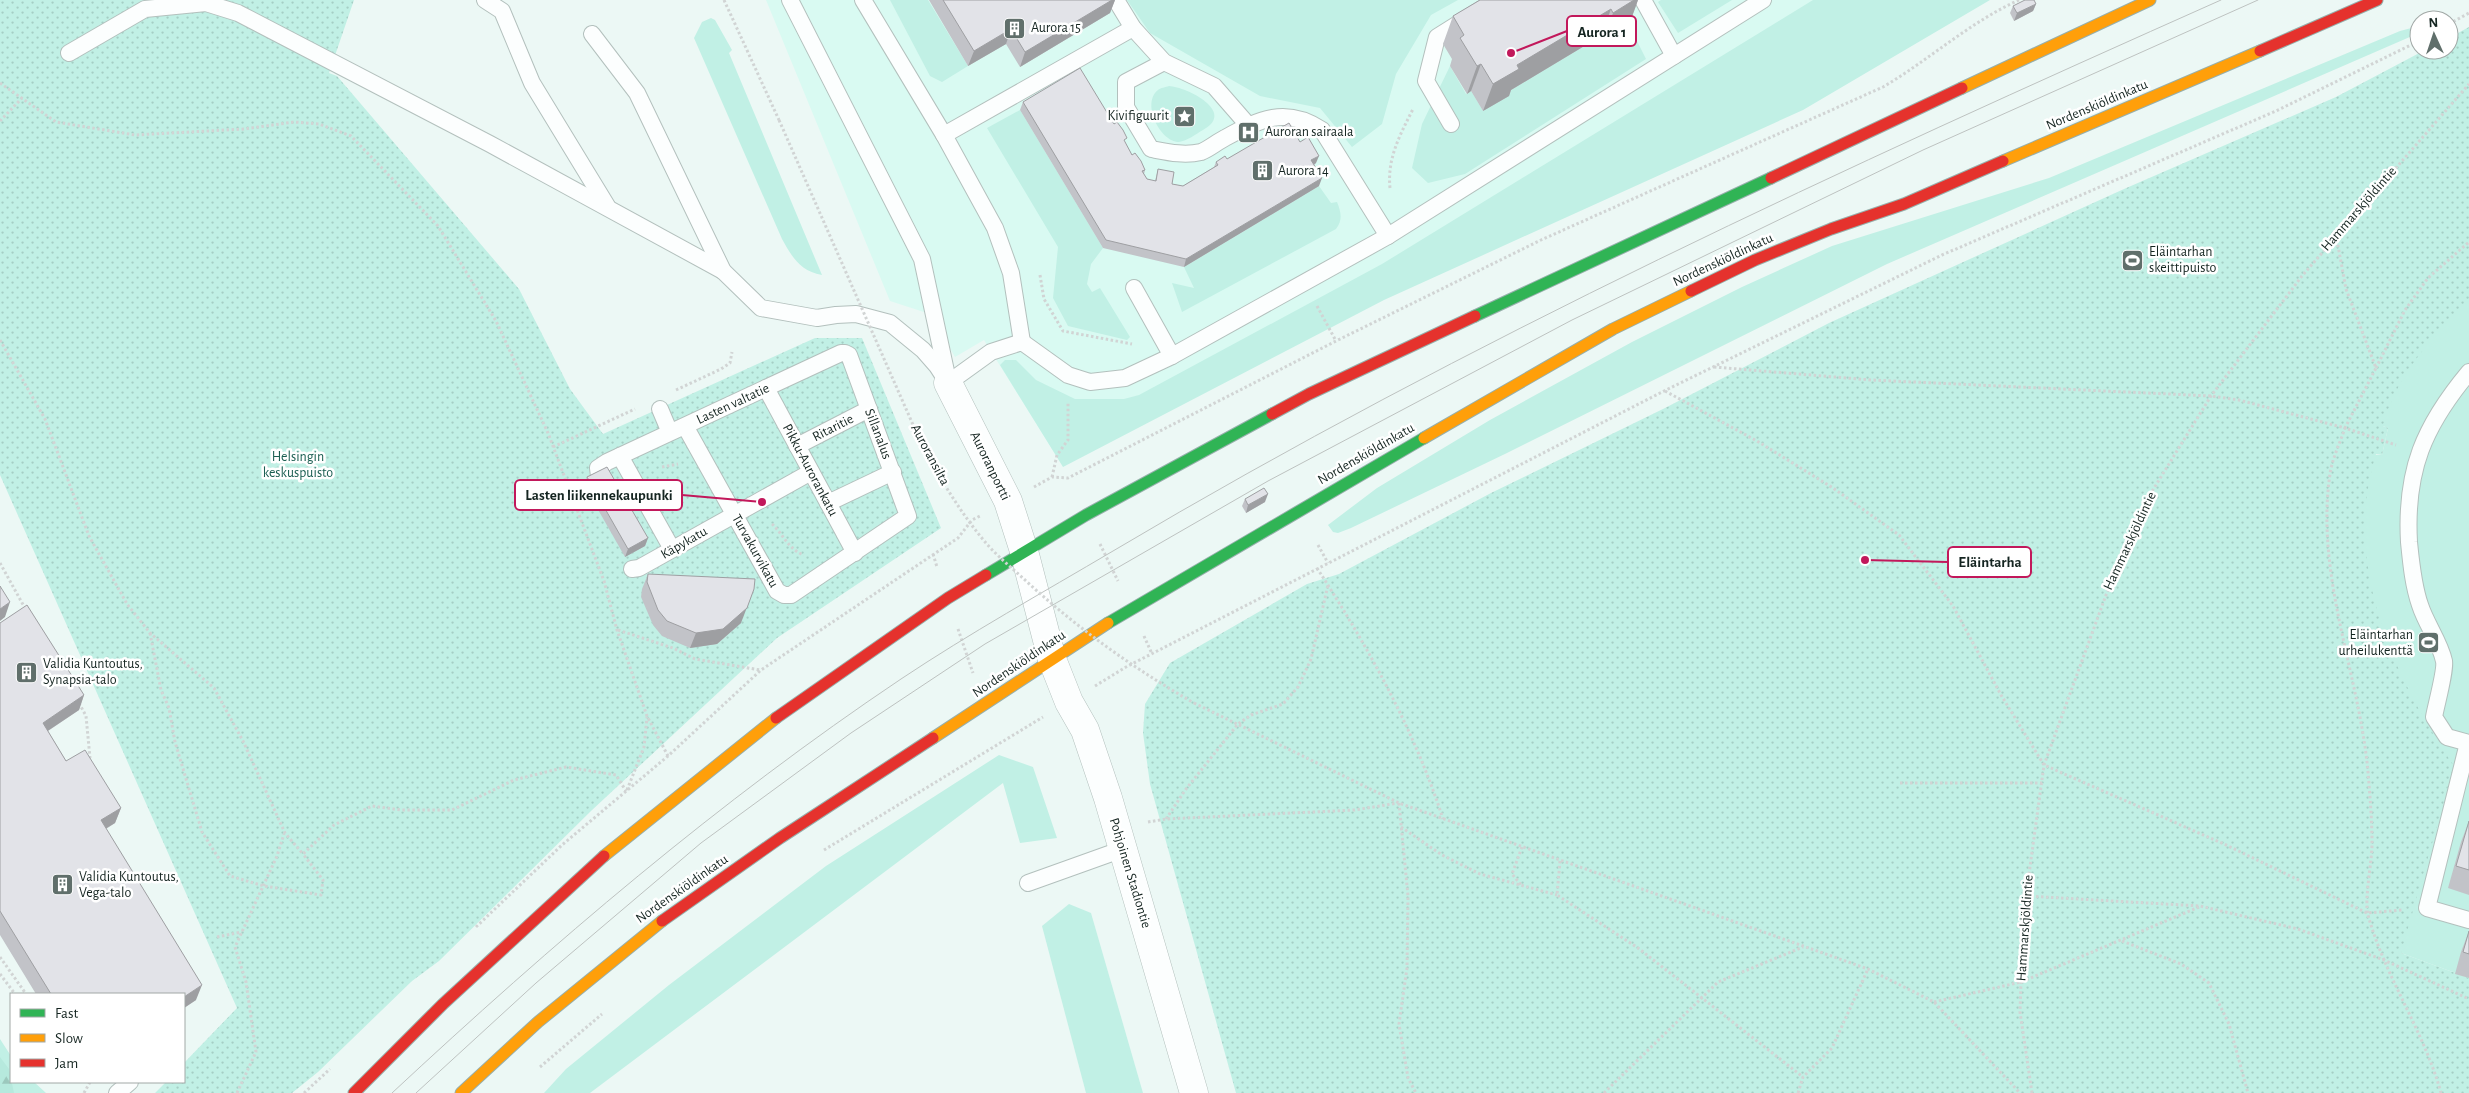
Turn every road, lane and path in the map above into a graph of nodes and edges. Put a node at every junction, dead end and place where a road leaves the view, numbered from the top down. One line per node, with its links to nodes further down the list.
1 (485, 0): 26 (lane)
2 (724, 0): 93 (path, Auroransilta, bridge)
3 (790, 0): 45 (lane)
4 (863, 0): 25 (lane)
5 (1116, 0): 12 (lane)
6 (1496, 0): 18 (lane)
7 (1642, 0): 16 (lane)
8 (1763, 0): 16 (lane)
9 (2019, 0): 63 (path)
10 (2150, 0): 66 (main road)
11 (2377, 0): 82 (main road, Nordenskiöldinkatu)
12 (1132, 28): 17 (lane); 25 (lane)
13 (592, 34): 31 (lane)
14 (2409, 46): 41 (path)
15 (69, 53): 26 (lane)
16 (1674, 56): 29 (lane)
17 (1164, 62): 24 (lane); 24 (lane)
18 (1426, 81): 23 (lane); 27 (path)
19 (0, 83): 21 (path)
20 (2469, 84): 28 (path, Hammarskjöldintie)
21 (22, 98): 22 (path); 54 (path)
22 (0, 121)
23 (1451, 124)
24 (1248, 125): 27 (lane)
25 (944, 135): 37 (lane)
26 (609, 208): 31 (lane)
27 (1375, 216): 29 (lane)
28 (2336, 234): 42 (path); 48 (path, Hammarskjöldintie)
29 (1388, 236): 40 (lane)
30 (2469, 242): 42 (path)
31 (723, 271): 45 (lane)
32 (1134, 288): 35 (lane)
33 (1044, 298): 34 (path)
34 (1063, 331): 35 (path); 44 (path)
35 (1158, 332): 40 (lane)
36 (0, 340): 85 (path)
37 (1022, 342): 44 (lane); 45 (lane)
38 (732, 352): 49 (path)
39 (845, 353): 46 (lane, Lasten valtatie); 50 (lane, Sillanalus)
40 (1172, 356): 44 (lane)
41 (1712, 367): 47 (path); 48 (path)
42 (2376, 368): 53 (path)
43 (2469, 372): 56 (lane)
44 (1068, 375): 63 (path)
45 (948, 383): 72 (street, Auroranportti)
46 (766, 388): 51 (lane, Lasten valtatie); 55 (lane, Pikku-Aurorankatu)
47 (1664, 390): 76 (path); 97 (path)
48 (2211, 396): 53 (path); 97 (path, Hammarskjöldintie)
49 (658, 404): 52 (lane); 54 (path)
50 (869, 409): 55 (lane, Ritaritie); 61 (lane, Sillanalus)
51 (685, 426): 57 (lane, Lasten valtatie); 65 (lane, Turvakurvikatu)
52 (668, 428)
53 (2345, 428): 56 (path); 117 (path)
54 (553, 446): 84 (path)
55 (797, 446): 60 (lane, Pikku-Aurorankatu)
56 (2418, 453): 94 (lane)
57 (620, 456): 62 (lane, Lasten valtatie); 71 (lane)
58 (672, 466): 59 (path)
59 (660, 468)
60 (811, 472): 64 (lane, Pikku-Aurorankatu); 65 (lane, Käpykatu)
61 (893, 472): 64 (lane); 67 (lane, Sillanalus)
62 (600, 476)
63 (1068, 478): 66 (path)
64 (828, 503): 73 (lane, Pikku-Aurorankatu)
65 (734, 514): 71 (lane, Käpykatu); 73 (lane, Turvakurvikatu)
66 (1086, 515): 72 (main road); 82 (path)
67 (908, 516): 73 (lane, Turvakurvikatu)
68 (972, 520): 74 (path)
69 (770, 522): 75 (path)
70 (1318, 545): 76 (path)
71 (672, 549): 79 (lane, Käpykatu)
72 (1024, 552): 81 (main road); 87 (street, Auroranportti)
73 (855, 553)
74 (933, 553): 81 (path); 88 (path)
75 (807, 556)
76 (1328, 562): 78 (path)
77 (0, 563): 83 (path)
78 (1317, 568): 80 (path); 86 (path)
79 (632, 569)
80 (1328, 586): 93 (path); 102 (path)
81 (948, 598): 91 (path); 139 (main road)
82 (1131, 608): 86 (path); 87 (main road, Nordenskiöldinkatu)
83 (30, 616)
84 (617, 630): 88 (path); 92 (path)
85 (150, 633): 104 (path); 111 (path)
86 (1152, 654): 90 (path)
87 (1052, 659): 90 (street, Pohjoinen Stadiontie); 91 (main road, Nordenskiöldinkatu)
88 (761, 670): 92 (path)
89 (77, 699): 96 (path)
90 (1069, 702): 95 (path); 105 (street, Pohjoinen Stadiontie)
91 (984, 706): 95 (path); 140 (main road, Nordenskiöldinkatu)
92 (647, 716): 107 (path)
93 (1238, 724): 100 (path, Auroransilta); 101 (path)
94 (2468, 743): 116 (lane)
95 (997, 745): 108 (path)
96 (90, 758)
97 (2044, 765): 99 (path, Hammarskjöldintie); 117 (path)
98 (1900, 783): 99 (path)
99 (2042, 783): 114 (path, Hammarskjöldintie)
100 (1399, 803): 101 (path); 102 (path, Auroransilta); 103 (path)
101 (1166, 819): 105 (path)
102 (1444, 819): 106 (path, Auroransilta)
103 (1401, 827): 112 (path); 142 (path)
104 (284, 833): 107 (path); 111 (path)
105 (1120, 839): 110 (lane); 141 (street, Pohjoinen Stadiontie)
106 (1522, 847): 109 (path, Auroransilta); 112 (path)
107 (303, 854): 111 (path)
108 (817, 854)
109 (1560, 861): 113 (path); 122 (path, Auroransilta)
110 (1028, 884)
111 (264, 886): 119 (path)
112 (1522, 886): 113 (path)
113 (1557, 895): 130 (path)
114 (2026, 896): 115 (path); 127 (path, Hammarskjöldintie)
115 (2200, 906): 121 (path); 124 (path)
116 (2427, 908): 117 (path); 118 (lane)
117 (2367, 913): 124 (path)
118 (2469, 920)
119 (242, 932): 120 (path); 138 (path)
120 (217, 937)
121 (2122, 940): 127 (path); 147 (path)
122 (1805, 946): 125 (path, Auroransilta); 130 (path)
123 (0, 957): 129 (path)
124 (2384, 960): 131 (path); 148 (path)
125 (1868, 969): 132 (path, Auroransilta); 135 (path)
126 (0, 974): 128 (path)
127 (2021, 982): 132 (path); 146 (path, Hammarskjöldintie)
128 (13, 993)
129 (25, 993)
130 (1703, 997): 135 (path); 143 (path)
131 (2469, 998)
132 (1934, 1002): 145 (path)
133 (610, 1007): 134 (path)
134 (535, 1071)
135 (1803, 1077): 144 (path)
136 (129, 1083): 137 (lane)
137 (117, 1093)
138 (237, 1093)
139 (354, 1093)
140 (461, 1093)
141 (1194, 1093)
142 (1416, 1093)
143 (1604, 1093)
144 (1798, 1093)
145 (2020, 1093)
146 (2032, 1093)
147 (2248, 1093)
148 (2441, 1093)

